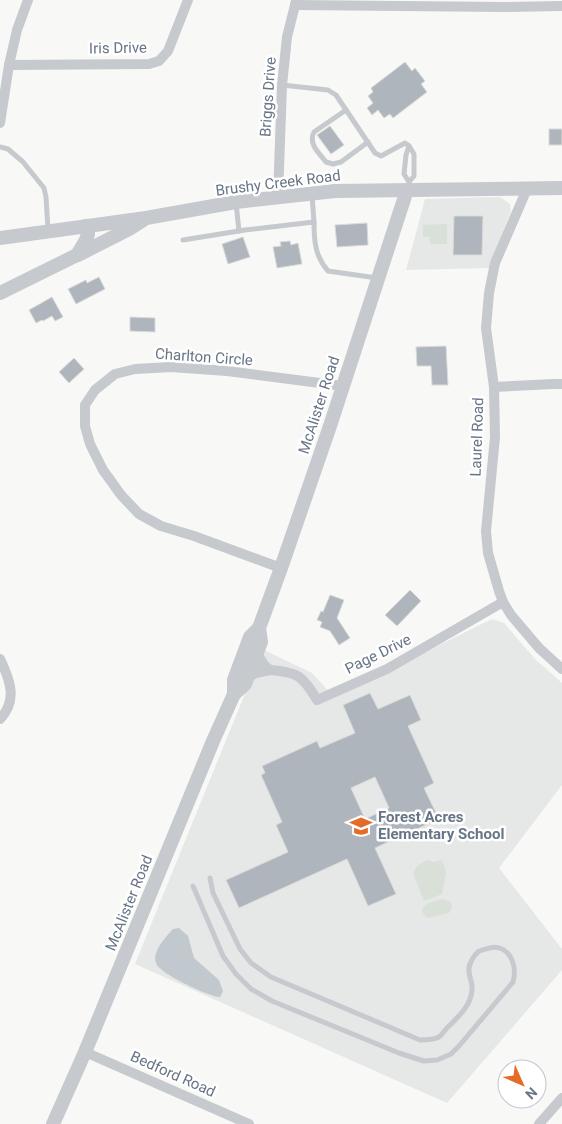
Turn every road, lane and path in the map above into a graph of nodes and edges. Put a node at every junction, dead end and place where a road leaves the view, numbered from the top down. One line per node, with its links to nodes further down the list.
1 (28, 0): 5 (street)
2 (188, 0): 5 (street, Iris Drive)
3 (296, 3): 4 (street); 6 (street, Briggs Drive)
4 (562, 6)
5 (9, 65): 8 (street)
6 (282, 85): 7 (lane); 16 (street, Briggs Drive)
7 (346, 110): 9 (lane); 9 (lane)
8 (0, 123)
9 (368, 142): 10 (lane)
10 (410, 146): 12 (lane); 12 (lane)
11 (0, 147): 21 (lane)
12 (408, 186): 14 (street, Brushy Creek Road); 15 (street, Brushy Creek Road); 26 (street, McAlister Road)
13 (562, 188): 14 (street, Brushy Creek Road)
14 (527, 189): 30 (street, Laurel Road)
15 (312, 194): 16 (street, Brushy Creek Road); 19 (lane)
16 (278, 197): 17 (street, Brushy Creek Road)
17 (236, 202): 18 (street, Brushy Creek Road); 22 (lane)
18 (146, 218): 20 (street, Brushy Creek Road); 25 (street)
19 (314, 222): 22 (lane); 26 (lane)
20 (86, 226): 21 (street, Brushy Creek Road); 25 (street)
21 (48, 231): 23 (street, Brushy Creek Road)
22 (239, 231): 24 (lane)
23 (0, 238)
24 (183, 240)
25 (77, 255): 27 (street)
26 (378, 278): 29 (street, McAlister Road)
27 (0, 293)
28 (562, 384): 30 (street)
29 (343, 386): 31 (street, McAlister Road); 31 (street, Charlton Circle)
30 (494, 387): 32 (street, Laurel Road)
31 (281, 568): 33 (street, McAlister Road)
32 (503, 602): 36 (street, Laurel Road); 37 (street, Page Drive)
33 (259, 628): 34 (street, McAlister Road); 39 (street, McAlister Road)
34 (257, 654): 37 (street); 38 (street, McAlister Road)
35 (0, 659): 40 (street)
36 (562, 669)
37 (270, 670): 38 (street, Page Drive)
38 (247, 678): 39 (street, McAlister Road)
39 (234, 694): 43 (street, McAlister Road)
40 (0, 719)
41 (210, 878): 42 (lane)
42 (193, 886)
43 (85, 1052): 45 (street, McAlister Road); 46 (street, Bedford Road)
44 (562, 1098): 47 (street)
45 (53, 1124)
46 (249, 1124)
47 (539, 1124)

